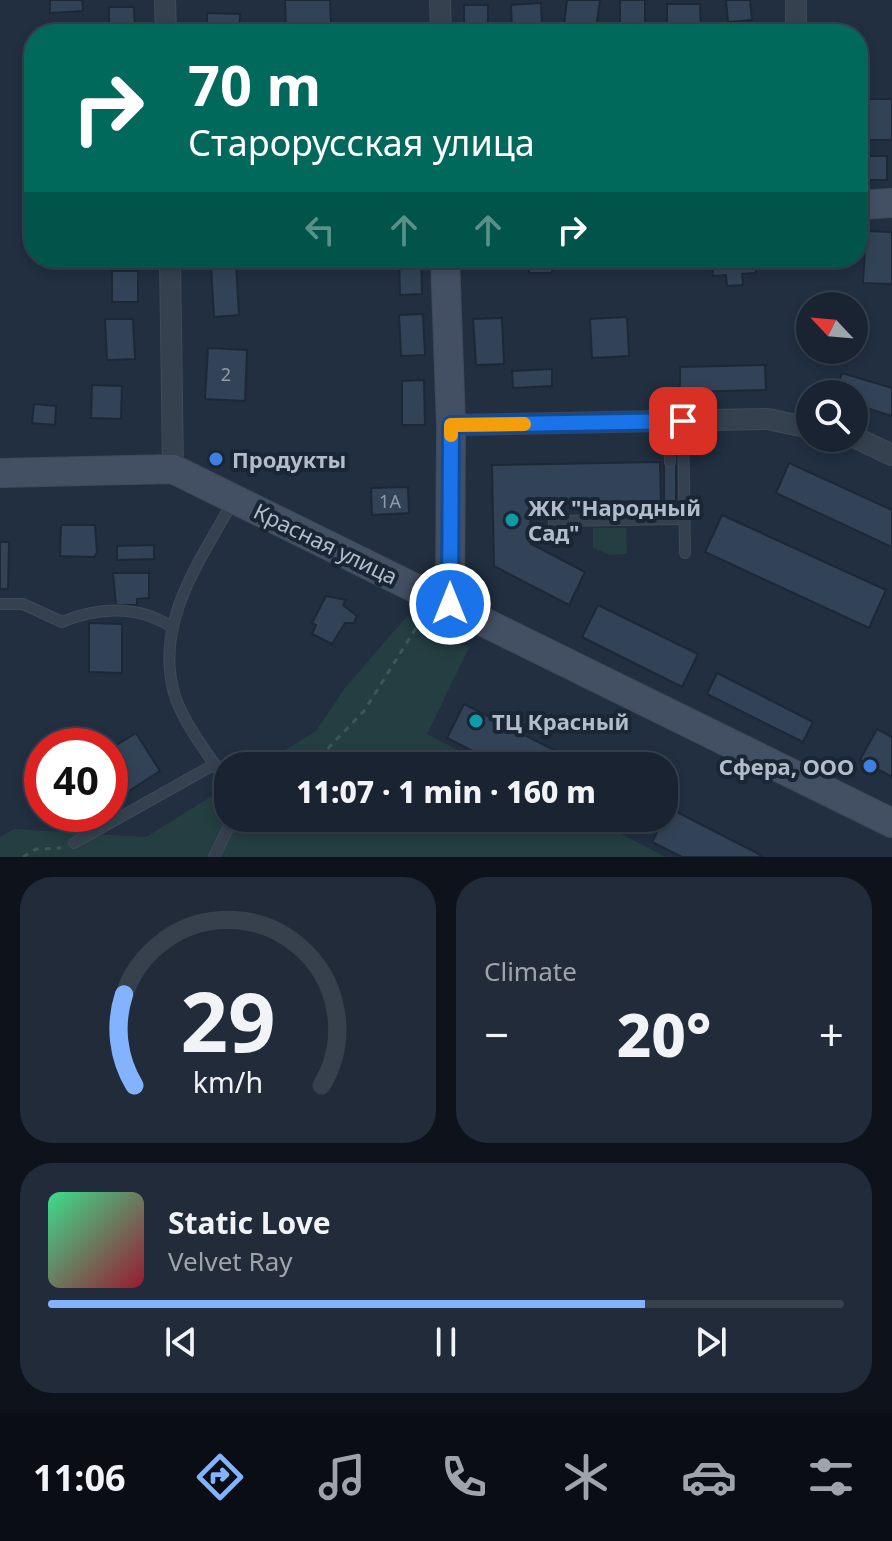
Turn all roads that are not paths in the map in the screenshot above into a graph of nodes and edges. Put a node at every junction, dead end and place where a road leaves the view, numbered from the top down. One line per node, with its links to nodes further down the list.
1 (165, 0): 4 (street)
2 (440, 0): 5 (street)
3 (796, 0): 6 (street)
4 (166, 24)
5 (441, 24)
6 (796, 24)
7 (892, 203): 8 (street)
8 (868, 204)
9 (170, 268): 17 (street)
10 (445, 268): 12 (street)
11 (676, 421): 12 (street); 13 (street); 16 (lane); 20 (lane)
12 (451, 425): 23 (street)
13 (796, 425)
14 (868, 444): 15 (street)
15 (892, 455)
16 (670, 462)
17 (173, 469): 18 (street, Красная улица); 19 (street, Красная улица)
18 (0, 473)
19 (234, 499): 23 (street, Красная улица); 25 (lane)
20 (685, 519): 21 (lane); 22 (lane)
21 (554, 538)
22 (685, 553)
23 (443, 600): 28 (street, Красная улица)
24 (0, 604): 25 (lane)
25 (170, 626): 26 (lane)
26 (214, 762)
27 (214, 765): 30 (lane)
28 (892, 823)
29 (226, 832): 31 (lane)
30 (74, 843)
31 (214, 857)

